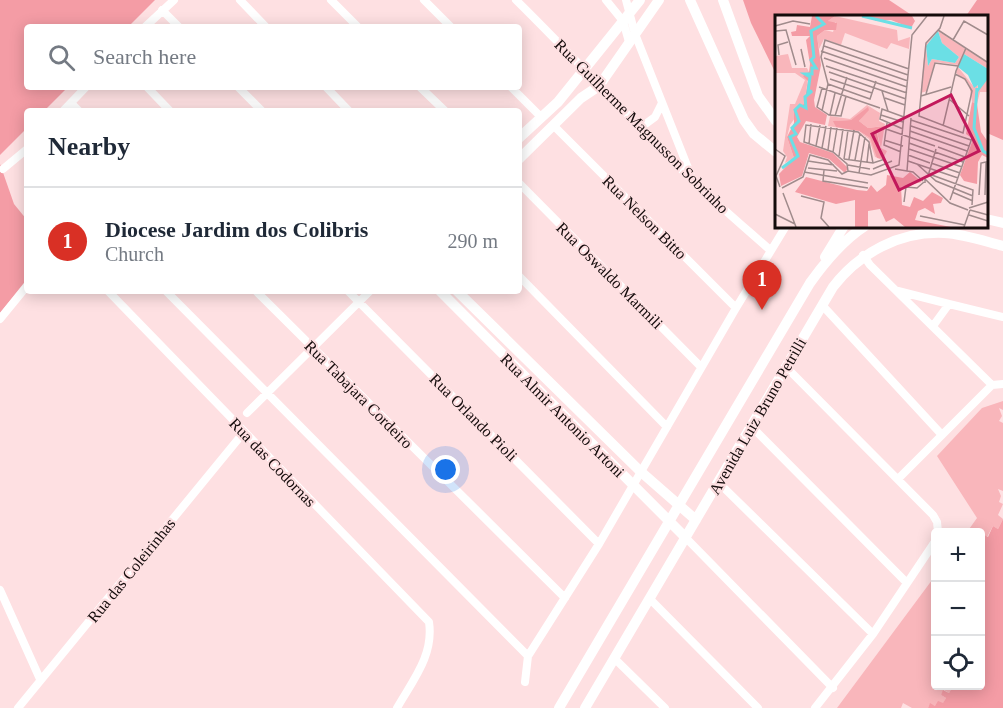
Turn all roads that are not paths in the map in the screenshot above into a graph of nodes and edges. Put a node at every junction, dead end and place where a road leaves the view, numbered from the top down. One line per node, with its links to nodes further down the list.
1 (174, 0): 12 (street)
2 (240, 0): 17 (street)
3 (331, 0): 18 (street)
4 (424, 0): 19 (street)
5 (516, 0): 21 (street, Rua Guilherme Magnusson Sobrinho)
6 (606, 0): 14 (street)
7 (626, 0): 13 (street)
8 (640, 0): 13 (main road)
9 (659, 0): 20 (main road)
10 (690, 0): 42 (main road)
11 (723, 0): 38 (main road)
12 (162, 10): 15 (street); 16 (street)
13 (631, 12): 14 (main road); 20 (street)
14 (622, 21): 20 (street); 21 (main road)
15 (148, 24)
16 (176, 24)
17 (263, 24)
18 (355, 24)
19 (448, 24)
20 (632, 38): 22 (main road); 30 (street)
21 (586, 68): 22 (street, Rua Guilherme Magnusson Sobrinho); 37 (main road)
22 (599, 86): 39 (main road); 40 (street, Rua Guilherme Magnusson Sobrinho)
23 (83, 90): 29 (street)
24 (150, 90): 33 (street)
25 (241, 90): 34 (street)
26 (329, 90): 35 (street)
27 (423, 90): 36 (street)
28 (515, 90): 37 (street)
29 (71, 103): 31 (street); 32 (street)
30 (662, 103): 40 (street); 46 (street)
31 (66, 108)
32 (76, 108)
33 (167, 108)
34 (259, 108)
35 (346, 108)
36 (442, 108)
37 (541, 117): 41 (main road)
38 (775, 118)
39 (554, 126): 44 (main road); 71 (street, Rua Nelson Bitto)
40 (640, 128): 46 (street, Rua Guilherme Magnusson Sobrinho)
41 (522, 135)
42 (775, 150)
43 (24, 152): 45 (street)
44 (522, 156)
45 (3, 169)
46 (694, 182): 55 (street, Rua Guilherme Magnusson Sobrinho)
47 (522, 186): 77 (street, Rua Oswaldo Marmili)
48 (988, 219): 49 (main road)
49 (1003, 223)
50 (785, 228): 55 (street)
51 (843, 228): 57 (main road)
52 (862, 228): 57 (main road, Avenida Luiz Bruno Petrilli)
53 (946, 230): 54 (main road, Avenida Luiz Bruno Petrilli); 56 (main road, Avenida Luiz Bruno Petrilli)
54 (1003, 246)
55 (770, 250): 71 (street)
56 (863, 255): 60 (street); 70 (main road, Avenida Luiz Bruno Petrilli)
57 (822, 266): 78 (main road, Avenida Luiz Bruno Petrilli)
58 (522, 279): 85 (street)
59 (24, 290): 73 (street)
60 (896, 290): 69 (street); 74 (street)
61 (111, 294): 86 (street, Rua das Codornas)
62 (169, 294): 81 (street)
63 (259, 294): 75 (street, Rua Tabajara Cordeiro)
64 (351, 294): 68 (street, Rua Orlando Pioli)
65 (367, 294): 68 (street)
66 (443, 294): 91 (main road, Rua Almir Antonio Artoni)
67 (460, 294): 88 (main road, Rua Almir Antonio Artoni)
68 (358, 302): 75 (street); 97 (street, Rua Orlando Pioli)
69 (949, 304): 72 (street); 74 (street)
70 (822, 305): 76 (main road, Avenida Luiz Bruno Petrilli); 87 (street)
71 (736, 308): 77 (street)
72 (1003, 317)
73 (0, 319)
74 (933, 326): 80 (street)
75 (312, 348): 81 (street); 101 (street, Rua Tabajara Cordeiro)
76 (786, 367): 82 (main road, Avenida Luiz Bruno Petrilli); 89 (street)
77 (701, 368): 85 (street)
78 (753, 379): 82 (main road); 92 (main road, Avenida Luiz Bruno Petrilli)
79 (1003, 384): 80 (street)
80 (992, 385): 87 (street)
81 (267, 392): 83 (street); 104 (street)
82 (771, 392): 84 (main road, Avenida Luiz Bruno Petrilli)
83 (247, 413)
84 (751, 426): 90 (main road, Avenida Luiz Bruno Petrilli); 99 (street)
85 (667, 427): 88 (street)
86 (244, 432): 106 (street, Rua das Coleirinhas); 110 (street, Rua das Codornas)
87 (942, 435): 89 (street)
88 (640, 471): 91 (street); 92 (main road, Rua Almir Antonio Artoni)
89 (898, 479): 95 (street)
90 (718, 482): 94 (main road, Avenida Luiz Bruno Petrilli); 103 (street)
91 (632, 484): 93 (main road, Rua Almir Antonio Artoni); 97 (street)
92 (677, 506): 93 (main road, Avenida Luiz Bruno Petrilli); 94 (main road, Rua Almir Antonio Artoni)
93 (669, 520): 96 (main road, Rua Almir Antonio Artoni); 111 (main road, Avenida Luiz Bruno Petrilli)
94 (696, 520): 96 (main road, Avenida Luiz Bruno Petrilli)
95 (938, 528)
96 (686, 538): 102 (main road, Avenida Luiz Bruno Petrilli); 108 (street)
97 (599, 544): 101 (street)
98 (931, 547): 99 (street)
99 (907, 583): 103 (street)
100 (0, 590): 106 (street)
101 (565, 598): 104 (street)
102 (650, 599): 105 (main road, Avenida Luiz Bruno Petrilli); 114 (street)
103 (873, 634): 108 (street)
104 (528, 656): 107 (street)
105 (614, 658): 112 (main road, Avenida Luiz Bruno Petrilli); 113 (street)
106 (40, 679): 109 (street, Rua das Coleirinhas)
107 (525, 682)
108 (833, 687): 115 (street)
109 (18, 708)
110 (397, 708)
111 (559, 708)
112 (585, 708)
113 (665, 708)
114 (758, 708)
115 (815, 708)

